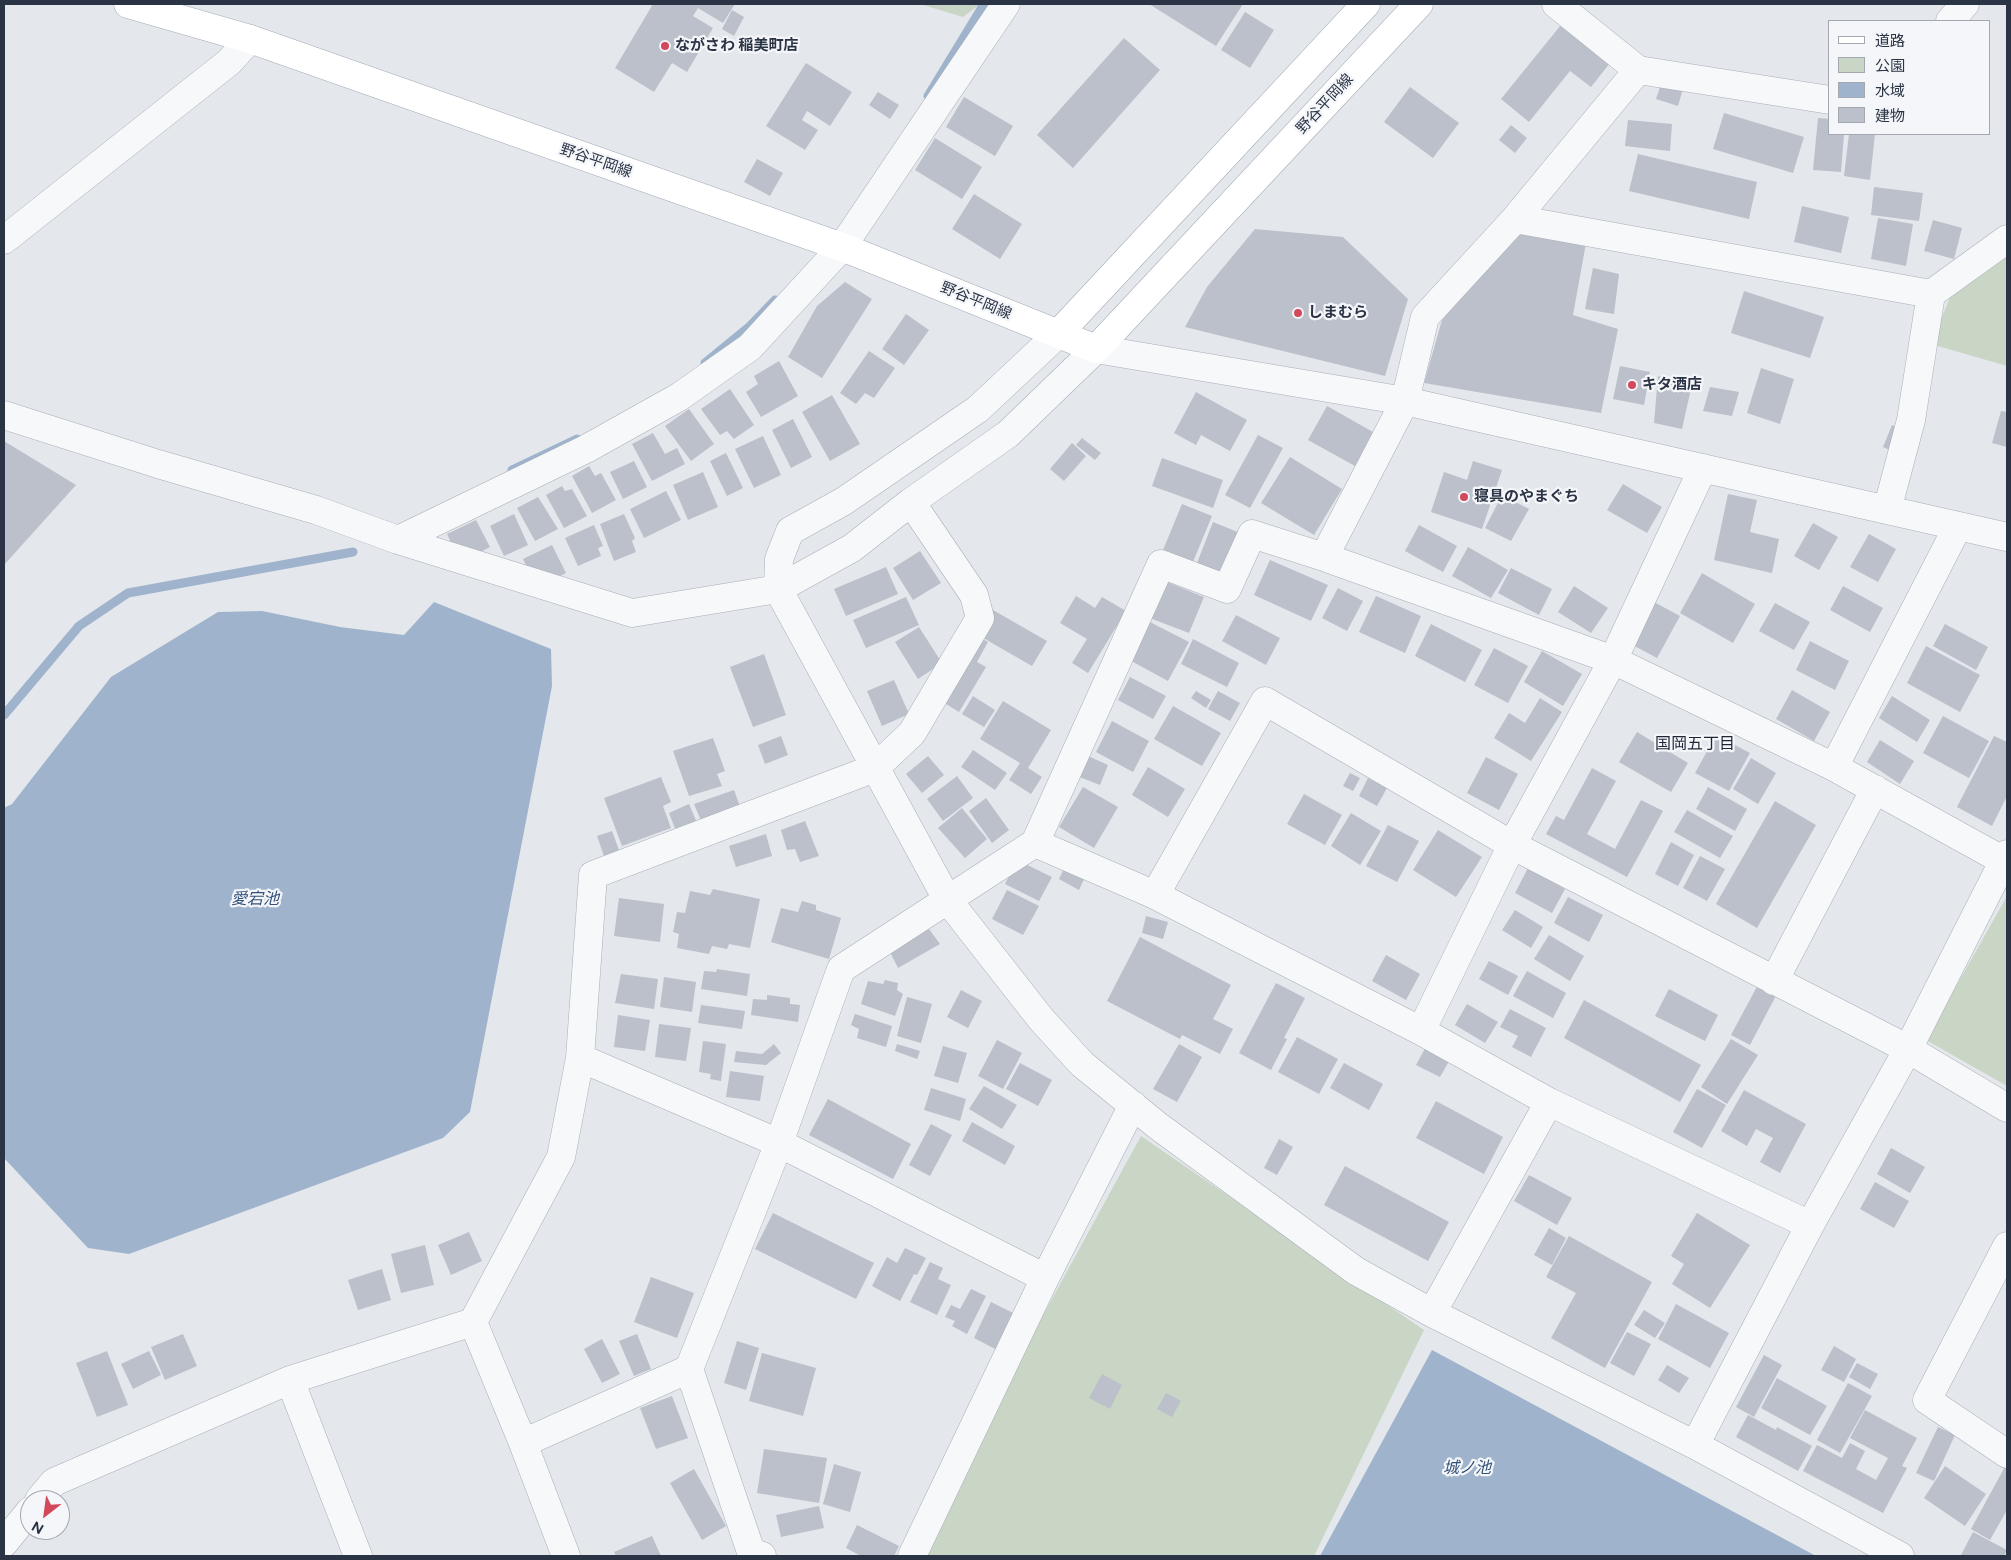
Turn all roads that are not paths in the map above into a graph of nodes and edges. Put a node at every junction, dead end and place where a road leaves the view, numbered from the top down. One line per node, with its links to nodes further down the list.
1 (128, 4): 8 (main road, 野谷平岡線)
2 (1006, 4): 14 (street)
3 (1366, 4): 16 (main road)
4 (1419, 4): 17 (main road, 野谷平岡線)
5 (1556, 4): 9 (street)
6 (1965, 4): 7 (street)
7 (1951, 20)
8 (250, 39): 12 (street); 14 (main road, 野谷平岡線)
9 (1638, 70): 10 (street); 11 (street)
10 (1828, 100)
11 (1515, 219): 15 (street); 18 (street)
12 (4, 240)
13 (2007, 240): 15 (street)
14 (842, 247): 16 (main road, 野谷平岡線); 25 (street)
15 (1931, 294): 22 (street)
16 (1058, 334): 17 (main road, 野谷平岡線); 27 (street)
17 (1096, 350): 18 (street); 21 (street)
18 (1405, 401): 20 (street); 26 (street)
19 (4, 415): 25 (street)
20 (1703, 468): 22 (street); 28 (street)
21 (911, 502): 27 (street); 30 (street)
22 (1887, 510): 23 (street)
23 (1958, 526): 24 (street); 29 (street)
24 (2007, 536)
25 (398, 540): 27 (street)
26 (1324, 557): 28 (street); 32 (street)
27 (778, 589): 30 (street)
28 (1613, 660): 29 (street); 33 (street)
29 (1834, 767): 31 (street)
30 (875, 768): 36 (street); 40 (street)
31 (1875, 789): 34 (street); 37 (street)
32 (1035, 843): 35 (street); 36 (street)
33 (1512, 845): 35 (street); 37 (street); 38 (street)
34 (2006, 857): 39 (street)
35 (1155, 895): 38 (street)
36 (947, 899): 42 (street); 44 (street)
37 (1774, 981): 39 (street)
38 (1421, 1031): 41 (street)
39 (1908, 1049): 43 (street); 45 (street)
40 (580, 1058): 44 (street); 49 (street)
41 (1548, 1102): 45 (street); 48 (street)
42 (1133, 1105): 47 (street); 48 (street)
43 (2007, 1108)
44 (779, 1143): 47 (street); 50 (street)
45 (1810, 1225): 53 (street)
46 (2007, 1246): 54 (street)
47 (1046, 1278): 61 (street)
48 (1432, 1313): 53 (street)
49 (473, 1322): 51 (street); 52 (street)
50 (689, 1369): 52 (street); 60 (street)
51 (290, 1380): 55 (street); 58 (street)
52 (523, 1443): 59 (street)
53 (1695, 1445): 62 (street)
54 (2007, 1454)
55 (47, 1490)
56 (20, 1523): 57 (street)
57 (4, 1543)
58 (355, 1555)
59 (566, 1556)
60 (762, 1556)
61 (912, 1556)
62 (1900, 1556)

